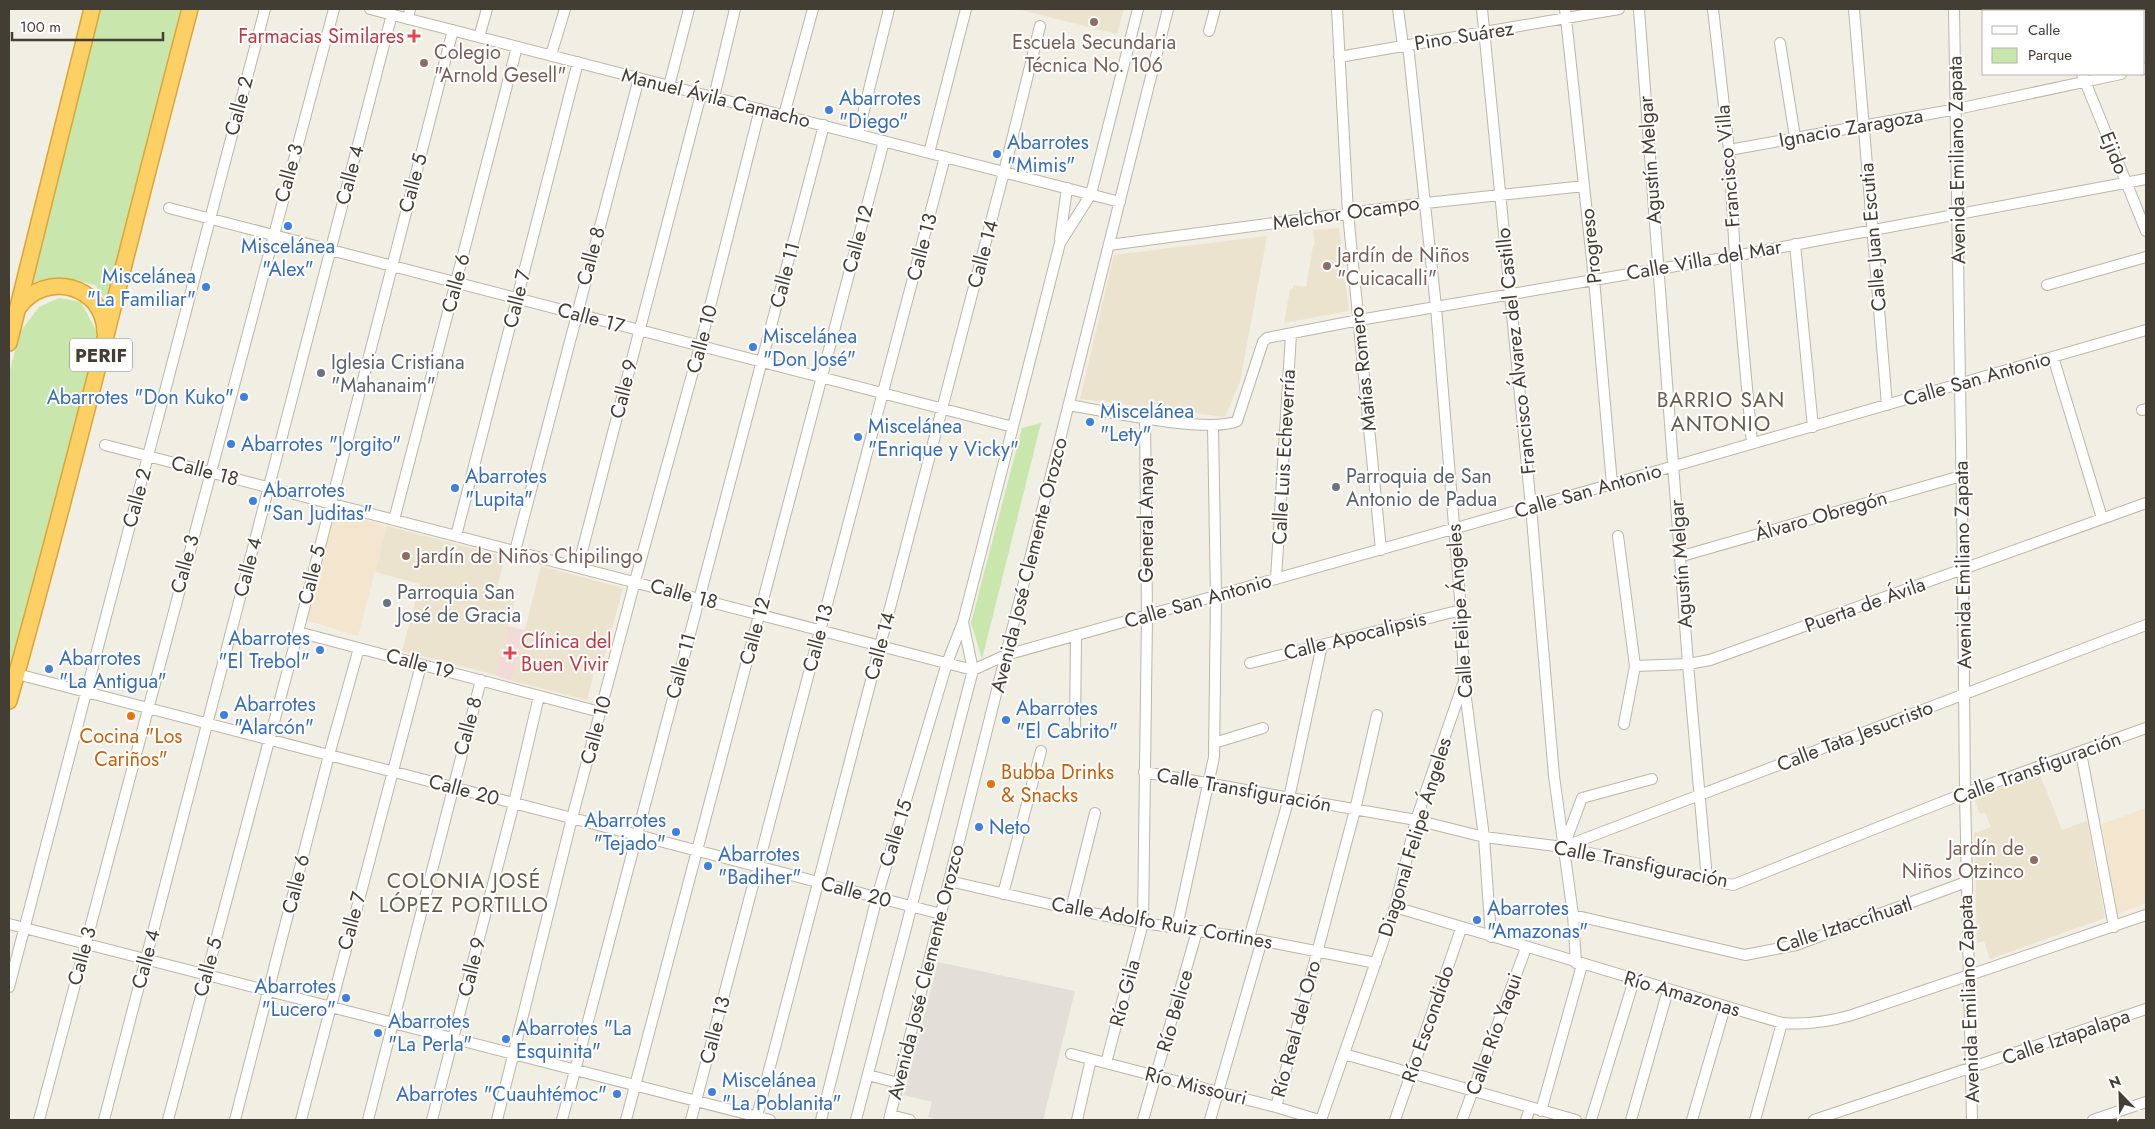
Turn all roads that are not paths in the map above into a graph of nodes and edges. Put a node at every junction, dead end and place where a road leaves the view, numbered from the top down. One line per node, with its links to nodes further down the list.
1 (92, 9): 85 (highway)
2 (190, 9): 91 (highway, PERIF)
3 (264, 9): 67 (street, Calle 2)
4 (334, 9): 70 (street, Calle 3)
5 (370, 9): 25 (street, Manuel Ávila Camacho)
6 (487, 9): 31 (street)
7 (565, 9): 35 (street)
8 (689, 9): 41 (street)
9 (735, 9): 43 (street)
10 (812, 9): 46 (street)
11 (889, 9): 49 (street)
12 (966, 9): 53 (street)
13 (1138, 9): 60 (street)
14 (1168, 9): 62 (street, Avenida José Clemente Orozco)
15 (1215, 9): 29 (street)
16 (1337, 9): 36 (street, Matías Romero)
17 (1398, 9): 33 (street, Calle Felipe Ángeles)
18 (1482, 9): 30 (street, Francisco Álvarez del Castillo)
19 (1619, 9): 24 (street, Pino Suárez)
20 (1639, 9): 78 (street, Agustín Melgar)
21 (1713, 9): 52 (street, Francisco Villa)
22 (1854, 9): 48 (street, Calle Juan Escutia)
23 (1954, 9): 45 (street, Avenida Emiliano Zapata)
24 (1565, 13): 30 (street, Pino Suárez); 58 (street, Progreso)
25 (392, 14): 26 (street, Manuel Ávila Camacho); 74 (street, Calle 4)
26 (409, 14): 28 (street, Manuel Ávila Camacho)
27 (1040, 26): 55 (street, Calle 14)
28 (453, 30): 31 (street, Manuel Ávila Camacho); 77 (street, Calle 5)
29 (1209, 30)
30 (1485, 33): 33 (street, Pino Suárez); 61 (street, Francisco Álvarez del Castillo)
31 (479, 37): 34 (street, Manuel Ávila Camacho)
32 (1780, 43): 50 (street)
33 (1405, 45): 36 (street, Pino Suárez); 63 (street, Calle Felipe Ángeles)
34 (517, 46): 35 (street, Manuel Ávila Camacho); 80 (street, Calle 6)
35 (551, 55): 37 (street, Manuel Ávila Camacho)
36 (1340, 57): 65 (street, Matías Romero)
37 (578, 62): 39 (street, Manuel Ávila Camacho); 83 (street, Calle 7)
38 (2112, 75): 40 (street, Ignacio Zaragoza)
39 (639, 78): 41 (street, Manuel Ávila Camacho); 86 (street, Calle 8)
40 (2084, 78): 45 (street, Ignacio Zaragoza); 57 (street, Ejido)
41 (669, 86): 42 (street, Manuel Ávila Camacho)
42 (701, 94): 43 (street, Manuel Ávila Camacho); 88 (street, Calle 9)
43 (714, 97): 44 (street, Manuel Ávila Camacho)
44 (760, 109): 46 (street, Manuel Ávila Camacho); 93 (street, Calle 10)
45 (1957, 109): 48 (street, Ignacio Zaragoza); 66 (street, Avenida Emiliano Zapata)
46 (784, 115): 47 (street, Manuel Ávila Camacho)
47 (824, 125): 49 (street, Manuel Ávila Camacho); 95 (street, Calle 11)
48 (1864, 125): 50 (street, Ignacio Zaragoza); 68 (street, Calle Juan Escutia)
49 (858, 134): 51 (street, Manuel Ávila Camacho)
50 (1795, 137): 52 (street, Ignacio Zaragoza)
51 (884, 141): 53 (street, Manuel Ávila Camacho); 96 (street, Calle 12)
52 (1729, 150): 75 (street, Francisco Villa)
53 (929, 153): 54 (street, Manuel Ávila Camacho)
54 (945, 157): 55 (street, Manuel Ávila Camacho); 98 (street, Calle 13)
55 (1004, 172): 59 (street, Manuel Ávila Camacho); 101 (street, Calle 14)
56 (2146, 179): 57 (street, Calle Villa del Mar)
57 (2126, 183): 66 (street, Calle Villa del Mar); 69 (street, Ejido)
58 (1584, 186): 61 (street, Melchor Ocampo); 79 (street, Progreso)
59 (1068, 188): 60 (street, Manuel Ávila Camacho); 71 (street)
60 (1092, 194): 62 (street, Manuel Ávila Camacho); 71 (street)
61 (1500, 194): 63 (street, Melchor Ocampo); 82 (street, Francisco Álvarez del Castillo)
62 (1120, 202): 73 (street, Avenida José Clemente Orozco)
63 (1426, 202): 65 (street, Melchor Ocampo); 84 (street, Calle Felipe Ángeles)
64 (169, 208): 67 (street, Calle 17)
65 (1348, 213): 73 (street, Melchor Ocampo); 87 (street, Matías Romero)
66 (1958, 215): 68 (street, Calle Villa del Mar); 97 (street, Avenida Emiliano Zapata)
67 (210, 219): 70 (street, Calle 17); 108 (street, Calle 2)
68 (1872, 229): 72 (street, Calle Villa del Mar); 100 (street, Calle Juan Escutia)
69 (2146, 231)
70 (272, 235): 74 (street, Calle 17); 110 (street, Calle 3)
71 (1060, 244): 104 (street, Avenida José Clemente Orozco)
72 (1795, 244): 75 (street, Calle Villa del Mar); 105 (street)
73 (1109, 245): 99 (street, Avenida José Clemente Orozco)
74 (331, 250): 77 (street, Calle 17); 113 (street, Calle 4)
75 (1735, 256): 78 (street, Calle Villa del Mar); 106 (street, Francisco Villa)
76 (2146, 256): 81 (street)
77 (392, 266): 80 (street, Calle 17); 114 (street, Calle 5)
78 (1658, 269): 79 (street, Calle Villa del Mar); 109 (street, Agustín Melgar)
79 (1594, 280): 82 (street, Calle Villa del Mar); 112 (street, Progreso)
80 (456, 283): 83 (street, Calle 17); 118 (street, Calle 6)
81 (2046, 285)
82 (1510, 293): 84 (street, Calle Villa del Mar); 116 (street, Francisco Álvarez del Castillo)
83 (517, 299): 86 (street, Calle 17); 120 (street, Calle 7)
84 (1436, 306): 87 (street, Calle Villa del Mar); 119 (street, Calle Felipe Ángeles)
85 (18, 308): 91 (highway); 92 (highway)
86 (576, 314): 88 (street, Calle 17); 123 (street, Calle 8)
87 (1359, 320): 90 (street, Calle Villa del Mar); 122 (street, Matías Romero)
88 (639, 330): 93 (street, Calle 17); 125 (street, Calle 9)
89 (2146, 330): 94 (street, Calle San Antonio)
90 (1291, 334): 103 (street, Calle Villa del Mar); 127 (street, Calle Luis Echeverría)
91 (104, 343): 149 (highway, PERIF)
92 (9, 344)
93 (700, 346): 95 (street, Calle 17); 128 (street, Calle 10)
94 (2053, 358): 97 (street, Calle San Antonio); 117 (street)
95 (762, 362): 96 (street, Calle 17); 130 (street, Calle 11)
96 (822, 378): 98 (street, Calle 17); 132 (street, Calle 12)
97 (1960, 385): 100 (street, Calle San Antonio); 111 (street, Avenida Emiliano Zapata)
98 (883, 394): 101 (street, Calle 17); 136 (street, Calle 13)
99 (1069, 405): 102 (street); 142 (street, Avenida José Clemente Orozco)
100 (1887, 405): 105 (street, Calle San Antonio)
101 (942, 409): 104 (street, Calle 17); 140 (street, Calle 14)
102 (1145, 418): 103 (street); 133 (street, General Anaya)
103 (1213, 426): 129 (street)
104 (1013, 427): 134 (street, Avenida José Clemente Orozco)
105 (1813, 427): 106 (street, Calle San Antonio)
106 (1752, 443): 109 (street, Calle San Antonio)
107 (105, 445): 108 (street, Calle 18)
108 (148, 456): 110 (street, Calle 18); 152 (street, Calle 2)
109 (1673, 466): 112 (street, Calle San Antonio); 124 (street, Agustín Melgar)
110 (210, 472): 113 (street, Calle 18); 156 (street, Calle 3)
111 (1961, 476): 124 (street, Álvaro Obregón); 126 (street, Avenida Emiliano Zapata)
112 (1612, 484): 116 (street, Calle San Antonio)
113 (269, 487): 114 (street, Calle 18); 159 (street, Calle 4)
114 (330, 503): 118 (street, Calle 18); 137 (street, Calle 5)
115 (2146, 503): 117 (street, Puerta de Ávila)
116 (1531, 507): 119 (street, Calle San Antonio); 184 (street, Francisco Álvarez del Castillo)
117 (2102, 518): 126 (street, Puerta de Ávila)
118 (394, 520): 120 (street, Calle 18)
119 (1454, 529): 122 (street, Calle San Antonio); 131 (street, Calle Felipe Ángeles)
120 (456, 536): 123 (street, Calle 18)
121 (1618, 536): 147 (street)
122 (1381, 550): 127 (street, Calle San Antonio)
123 (515, 551): 125 (street, Calle 18)
124 (1682, 556): 145 (street, Agustín Melgar)
125 (578, 567): 128 (street, Calle 18)
126 (1963, 570): 145 (street, Puerta de Ávila); 153 (street, Avenida Emiliano Zapata)
127 (1276, 579): 129 (street, Calle San Antonio)
128 (635, 581): 130 (street, Calle 18); 157 (street, Calle 10)
129 (1216, 597): 133 (street, Calle San Antonio); 165 (street)
130 (699, 599): 132 (street, Calle 18); 182 (street, Calle 11)
131 (1461, 610): 139 (street, Calle Apocalipsis); 151 (street, Calle Felipe Ángeles)
132 (760, 614): 136 (street, Calle 18); 185 (street, Calle 12)
133 (1147, 617): 138 (street, Calle San Antonio); 170 (street, General Anaya)
134 (963, 622): 143 (street, Calle 15); 148 (street, Avenida José Clemente Orozco)
135 (2146, 625): 153 (street, Calle Tata Jesucristo)
136 (821, 630): 140 (street, Calle 18); 186 (street, Calle 13)
137 (298, 632): 141 (street, Calle 19); 164 (street, Calle 5)
138 (1076, 635): 142 (street, Calle San Antonio); 163 (street)
139 (1322, 645): 144 (street, Calle Apocalipsis); 176 (street)
140 (880, 646): 143 (street, Calle 18); 189 (street, Calle 14)
141 (359, 648): 146 (street, Calle 19); 168 (street, Calle 6)
142 (1006, 655): 148 (street, Calle San Antonio); 188 (street, Avenida José Clemente Orozco)
143 (947, 663): 148 (street, Calle 18); 192 (street, Calle 15)
144 (1250, 663)
145 (1688, 664): 147 (street, Puerta de Ávila); 174 (street, Agustín Melgar)
146 (421, 665): 150 (street, Calle 19); 169 (street, Calle 7)
147 (1635, 666): 160 (street)
148 (973, 670): 193 (street, Avenida José Clemente Orozco)
149 (17, 674): 152 (street, Calle 20); 155 (highway, PERIF)
150 (481, 680): 154 (street, Calle 19); 173 (street, Calle 8)
151 (1464, 683): 181 (street, Diagonal Felipe Ángeles); 183 (street, Calle Felipe Ángeles)
152 (86, 692): 156 (street, Calle 20); 203 (street, Calle 2)
153 (1964, 694): 174 (street, Calle Tata Jesucristo); 175 (street, Avenida Emiliano Zapata)
154 (539, 696): 157 (street, Calle 19); 177 (street, Calle 9)
155 (9, 701)
156 (148, 708): 159 (street, Calle 20); 209 (street, Calle 3)
157 (600, 712): 180 (street, Calle 10)
158 (1377, 715): 178 (street, Río Real del Oro)
159 (208, 723): 164 (street, Calle 20); 212 (street, Calle 4)
160 (1624, 724)
161 (1263, 728): 165 (street)
162 (2146, 728): 167 (street, Calle Transfiguración)
163 (1075, 732)
164 (268, 739): 168 (street, Calle 20); 215 (street, Calle 5)
165 (1214, 743): 172 (street)
166 (1041, 751): 191 (street)
167 (2081, 753): 175 (street, Calle Transfiguración); 202 (street)
168 (329, 755): 169 (street, Calle 20); 220 (street, Calle 6)
169 (391, 771): 173 (street, Calle 20); 221 (street, Calle 7)
170 (1144, 772): 172 (street, Calle Transfiguración); 199 (street, General Anaya)
171 (1652, 779): 184 (street)
172 (1208, 784): 176 (street, Calle Transfiguración); 201 (street)
173 (452, 787): 177 (street, Calle 20); 224 (street, Calle 8)
174 (1700, 794): 184 (street, Calle Tata Jesucristo); 187 (street, Agustín Melgar)
175 (1964, 794): 187 (street, Calle Transfiguración); 190 (street, Avenida Emiliano Zapata)
176 (1289, 798): 178 (street, Calle Transfiguración); 207 (street)
177 (514, 803): 180 (street, Calle 20); 226 (street, Calle 9)
178 (1355, 810): 181 (street, Calle Transfiguración); 211 (street, Río Real del Oro)
179 (1095, 813): 195 (street)
180 (572, 818): 182 (street, Calle 20); 227 (street, Calle 10)
181 (1416, 820): 183 (street, Calle Transfiguración); 194 (street, Diagonal Felipe Ángeles)
182 (637, 835): 185 (street, Calle 20); 233 (street, Calle 11)
183 (1484, 838): 184 (street, Calle Transfiguración); 206 (street, Calle Felipe Ángeles)
184 (1563, 847): 187 (street, Calle Transfiguración); 197 (street, Francisco Álvarez del Castillo)
185 (697, 851): 186 (street, Calle 20); 238 (street, Calle 12)
186 (758, 867): 189 (street, Calle 20); 241 (street, Calle 13)
187 (1707, 879)
188 (949, 881): 191 (street, Calle Adolfo Ruiz Cortines); 196 (street, Avenida José Clemente Orozco)
189 (818, 882): 192 (street, Calle 20); 247 (street, Calle 14)
190 (1966, 882): 197 (street, Calle Iztaccíhuatl); 216 (street, Avenida Emiliano Zapata)
191 (1003, 894): 195 (street, Calle Adolfo Ruiz Cortines)
192 (877, 897): 193 (street, Calle 20); 260 (street, Calle 15)
193 (911, 906): 196 (street, Calle 20); 235 (street, Avenida José Clemente Orozco)
194 (1395, 907): 204 (street, Río Amazonas); 213 (street, Diagonal Felipe Ángeles)
195 (1071, 909): 199 (street, Calle Adolfo Ruiz Cortines)
196 (941, 914): 237 (street, Avenida José Clemente Orozco)
197 (1573, 915): 214 (street, Francisco Álvarez del Castillo)
198 (2146, 915): 202 (street, Río Amazonas)
199 (1143, 923): 201 (street, Calle Adolfo Ruiz Cortines); 231 (street, Río Gila)
200 (9, 924): 203 (street)
201 (1177, 927): 205 (street, Calle Adolfo Ruiz Cortines)
202 (2114, 927): 216 (street, Río Amazonas)
203 (24, 928): 209 (street); 218 (street, Calle 2)
204 (1461, 929): 206 (street, Río Amazonas); 234 (street, Río Escondido)
205 (1197, 931): 207 (street, Calle Adolfo Ruiz Cortines); 236 (street, Río Belice)
206 (1491, 937): 210 (street, Río Amazonas)
207 (1249, 938): 208 (street, Calle Adolfo Ruiz Cortines)
208 (1262, 940): 211 (street, Calle Adolfo Ruiz Cortines); 239 (street)
209 (85, 944): 212 (street); 248 (street, Calle 3)
210 (1526, 948): 214 (street, Río Amazonas); 240 (street, Calle Río Yaqui)
211 (1317, 951): 213 (street, Calle Adolfo Ruiz Cortines); 243 (street, Río Real del Oro)
212 (146, 960): 215 (street); 249 (street, Calle 4)
213 (1376, 963): 229 (street, Diagonal Felipe Ángeles)
214 (1579, 964): 217 (street, Río Amazonas); 245 (street, Francisco Álvarez del Castillo)
215 (206, 975): 220 (street); 250 (street, Calle 5)
216 (1969, 976): 225 (street, Río Amazonas); 232 (street, Avenida Emiliano Zapata)
217 (1634, 980): 219 (street, Río Amazonas); 271 (street)
218 (9, 987)
219 (1668, 990): 222 (street, Río Amazonas); 272 (street)
220 (269, 991): 221 (street); 251 (street, Calle 6)
221 (330, 1007): 224 (street); 252 (street, Calle 7)
222 (1725, 1007): 225 (street, Río Amazonas); 273 (street)
223 (2146, 1010): 232 (street, Calle Iztapalapa)
224 (393, 1023): 226 (street); 253 (street, Calle 8)
225 (1782, 1023): 274 (street)
226 (453, 1039): 227 (street); 254 (street, Calle 9)
227 (514, 1054): 233 (street); 255 (street, Calle 10)
228 (1071, 1054): 230 (street, Río Missouri)
229 (1344, 1054): 234 (street); 266 (street, Diagonal Felipe Ángeles)
230 (1091, 1059): 231 (street, Río Missouri); 263 (street)
231 (1106, 1063): 236 (street, Río Missouri)
232 (1972, 1069): 275 (street, Calle Iztapalapa); 276 (street, Avenida Emiliano Zapata)
233 (575, 1070): 238 (street); 256 (street, Calle 11)
234 (1410, 1074): 240 (street); 267 (street, Río Escondido)
235 (868, 1075): 237 (street); 261 (street, Avenida José Clemente Orozco)
236 (1156, 1076): 239 (street, Río Missouri); 264 (street, Río Belice)
237 (898, 1083): 246 (street, Avenida José Clemente Orozco)
238 (636, 1086): 241 (street); 257 (street, Calle 12)
239 (1218, 1092): 243 (street, Río Missouri); 265 (street)
240 (1474, 1092): 244 (street); 268 (street, Calle Río Yaqui)
241 (696, 1101): 247 (street); 258 (street, Calle 13)
242 (2146, 1102): 277 (street)
243 (1276, 1106): 266 (street, Río Missouri)
244 (1530, 1108): 245 (street); 269 (street)
245 (1541, 1111): 270 (street)
246 (889, 1118): 262 (street)
247 (757, 1119): 259 (street)
248 (38, 1120)
249 (104, 1120)
250 (168, 1120)
251 (235, 1120)
252 (301, 1120)
253 (368, 1120)
254 (432, 1120)
255 (497, 1120)
256 (562, 1120)
257 (626, 1120)
258 (692, 1120)
259 (770, 1120)
260 (820, 1120)
261 (856, 1120)
262 (910, 1120)
263 (1077, 1120)
264 (1143, 1120)
265 (1210, 1120)
266 (1320, 1120)
267 (1395, 1120)
268 (1462, 1120)
269 (1526, 1120)
270 (1576, 1120)
271 (1591, 1120)
272 (1631, 1120)
273 (1692, 1120)
274 (1755, 1120)
275 (1814, 1120)
276 (1972, 1120)
277 (2093, 1120)

